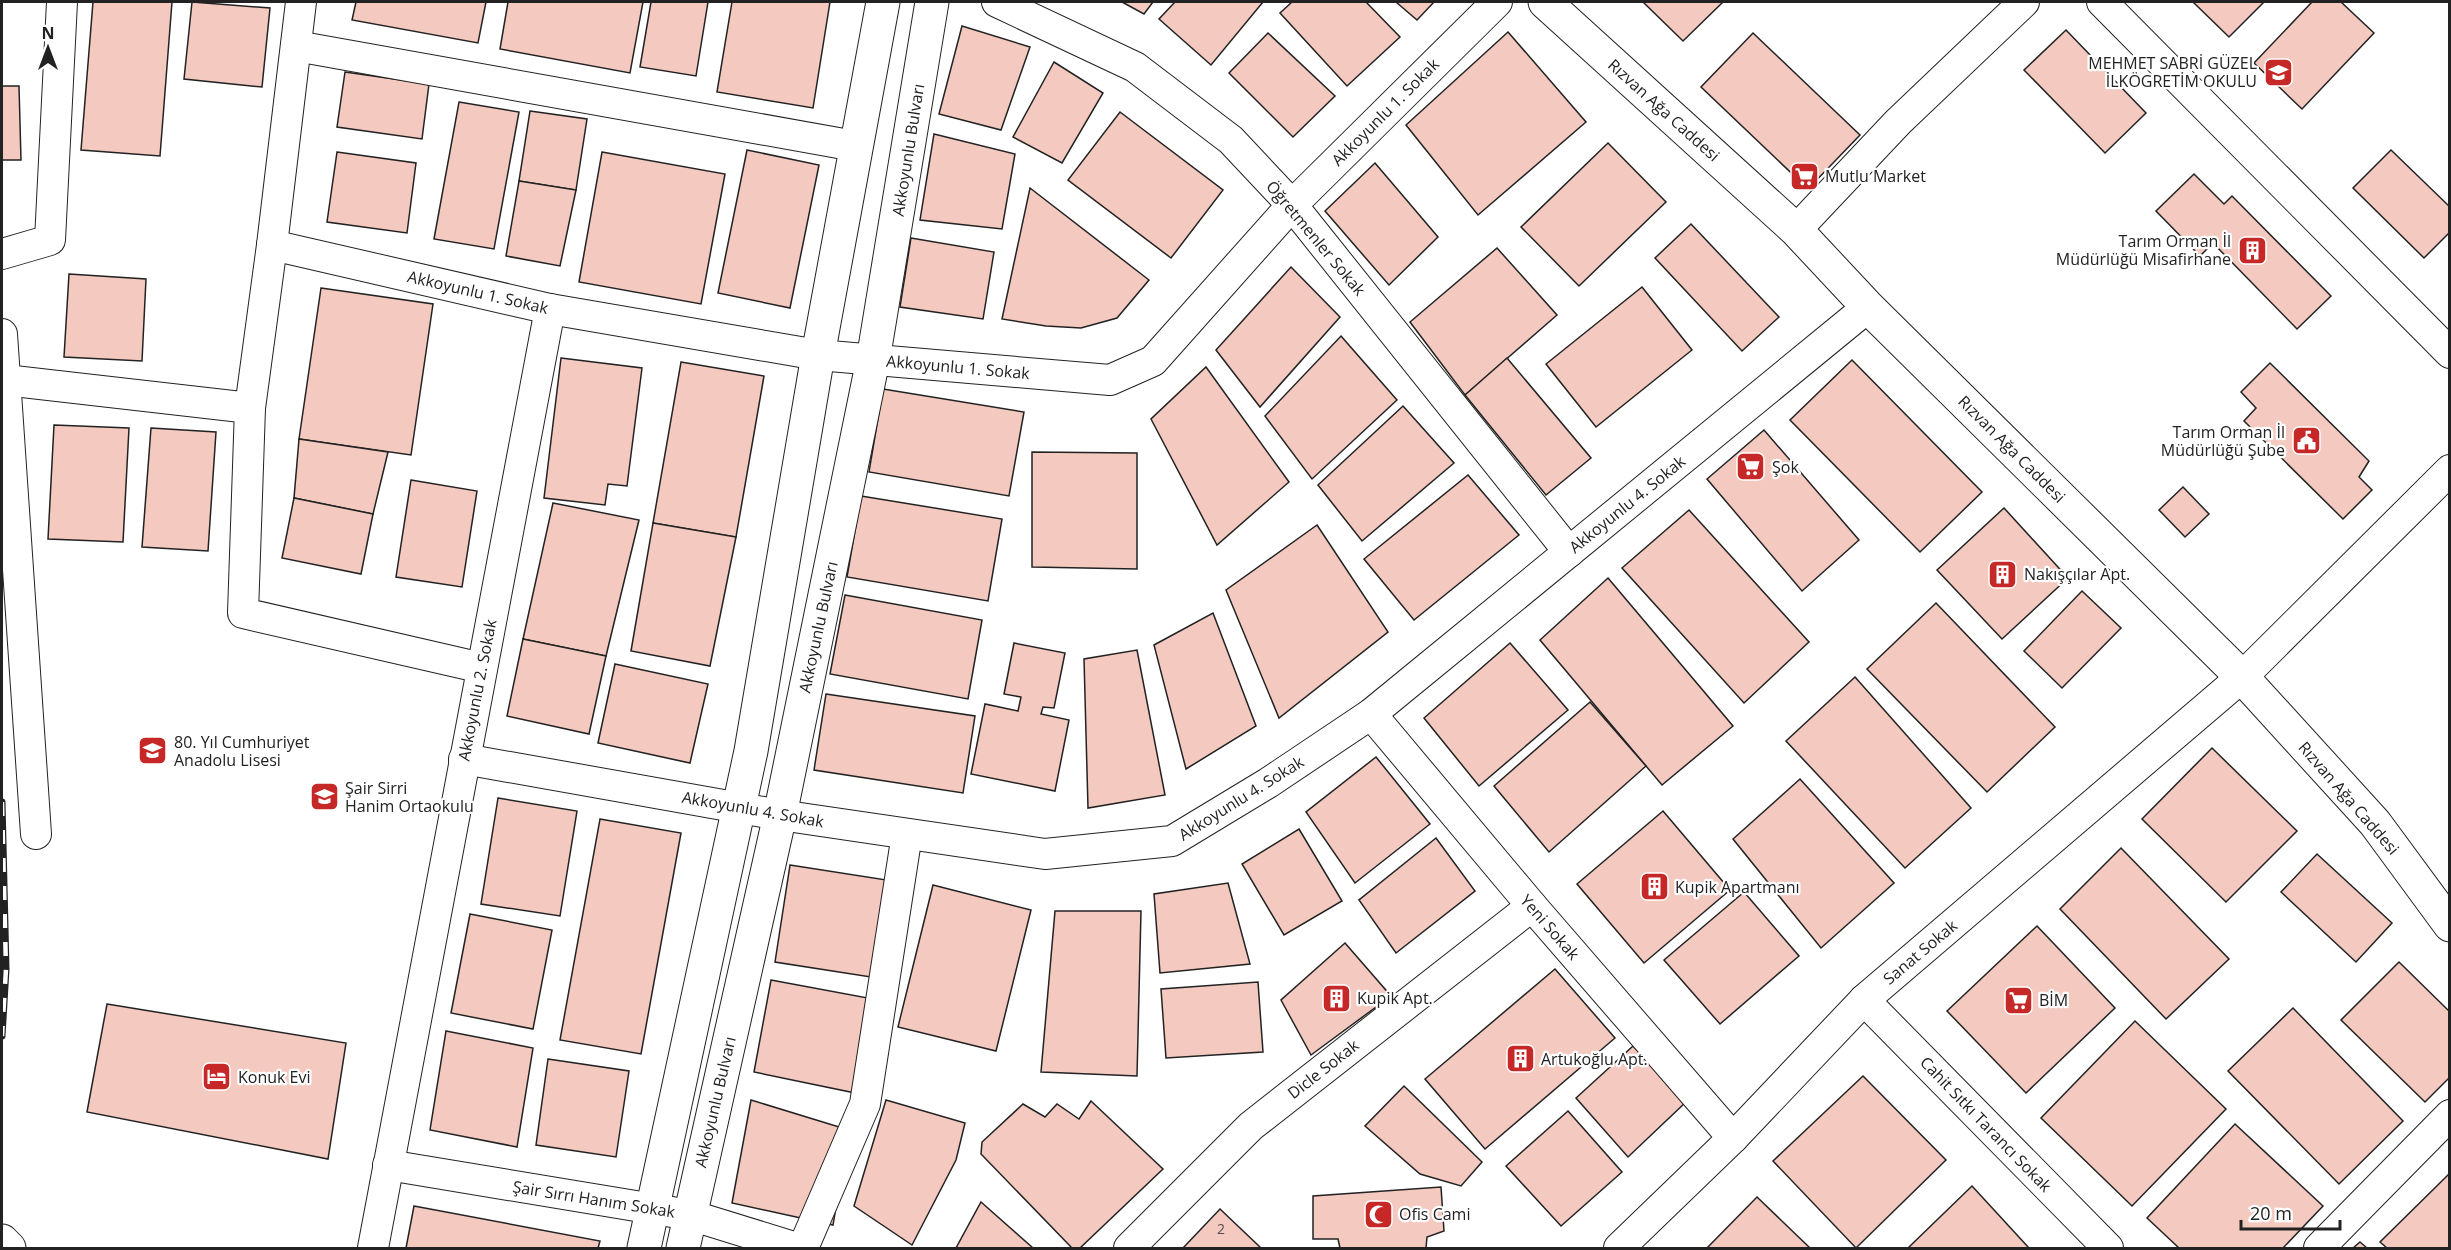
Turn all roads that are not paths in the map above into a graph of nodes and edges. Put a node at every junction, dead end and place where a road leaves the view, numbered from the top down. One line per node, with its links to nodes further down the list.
1 (62, 2): 15 (street)
2 (301, 2): 10 (street)
3 (884, 2): 11 (main road)
4 (932, 2): 21 (main road, Akkoyunlu Bulvarı)
5 (997, 2): 12 (street, Öğretmenler Sokak)
6 (1497, 2): 12 (street, Akkoyunlu 1. Sokak)
7 (1545, 2): 13 (main road, Rızvan Ağa Caddesi)
8 (2024, 2): 13 (street)
9 (2102, 2): 19 (street)
10 (296, 46): 11 (street); 14 (street)
11 (855, 146): 20 (main road)
12 (1292, 205): 21 (street, Akkoyunlu 1. Sokak); 25 (street, Öğretmenler Sokak)
13 (1796, 230): 16 (main road, Rızvan Ağa Caddesi)
14 (272, 245): 17 (street, Akkoyunlu 1. Sokak); 23 (street)
15 (2, 254)
16 (1868, 307): 25 (street, Akkoyunlu 4. Sokak); 27 (main road, Rızvan Ağa Caddesi)
17 (550, 309): 20 (street, Akkoyunlu 1. Sokak); 26 (street, Akkoyunlu 2. Sokak)
18 (2, 334): 22 (street)
19 (2450, 353)
20 (818, 355): 21 (street, Akkoyunlu 1. Sokak); 30 (main road)
21 (873, 360): 31 (main road, Akkoyunlu Bulvarı)
22 (6, 380): 23 (street); 32 (street)
23 (250, 408): 26 (street)
24 (2450, 470): 27 (street, Sanat Sokak)
25 (1569, 552): 28 (street, Akkoyunlu 4. Sokak)
26 (482, 668): 29 (street, Akkoyunlu 2. Sokak)
27 (2242, 677): 35 (main road, Rızvan Ağa Caddesi); 36 (street, Sanat Sokak)
28 (1371, 714): 33 (street, Akkoyunlu 4. Sokak); 34 (street, Yeni Sokak)
29 (464, 759): 30 (street, Akkoyunlu 4. Sokak); 39 (street, Akkoyunlu 2. Sokak)
30 (738, 806): 31 (street, Akkoyunlu 4. Sokak); 40 (main road)
31 (780, 815): 33 (street, Akkoyunlu 4. Sokak); 41 (main road, Akkoyunlu Bulvarı)
32 (36, 834)
33 (907, 834): 48 (street)
34 (1532, 906): 38 (street, Yeni Sokak); 49 (street, Dicle Sokak)
35 (2450, 925)
36 (1864, 1000): 38 (street, Sanat Sokak); 51 (street, Cahit Sıtkı Tarancı Sokak)
37 (2450, 1115): 52 (street)
38 (1733, 1138): 50 (street, Sanat Sokak)
39 (388, 1165): 40 (street, Şair Sırrı Hanım Sokak); 44 (street, Akkoyunlu 2. Sokak)
40 (652, 1208): 41 (street, Şair Sırrı Hanım Sokak); 45 (main road)
41 (690, 1215): 46 (main road, Akkoyunlu Bulvarı); 47 (street, Şair Sırrı Hanım Sokak)
42 (2, 1241): 43 (main road)
43 (9, 1248)
44 (373, 1248)
45 (644, 1248)
46 (683, 1248)
47 (797, 1248)
48 (803, 1248)
49 (1129, 1248)
50 (1619, 1248)
51 (2108, 1248)
52 (2319, 1248)

